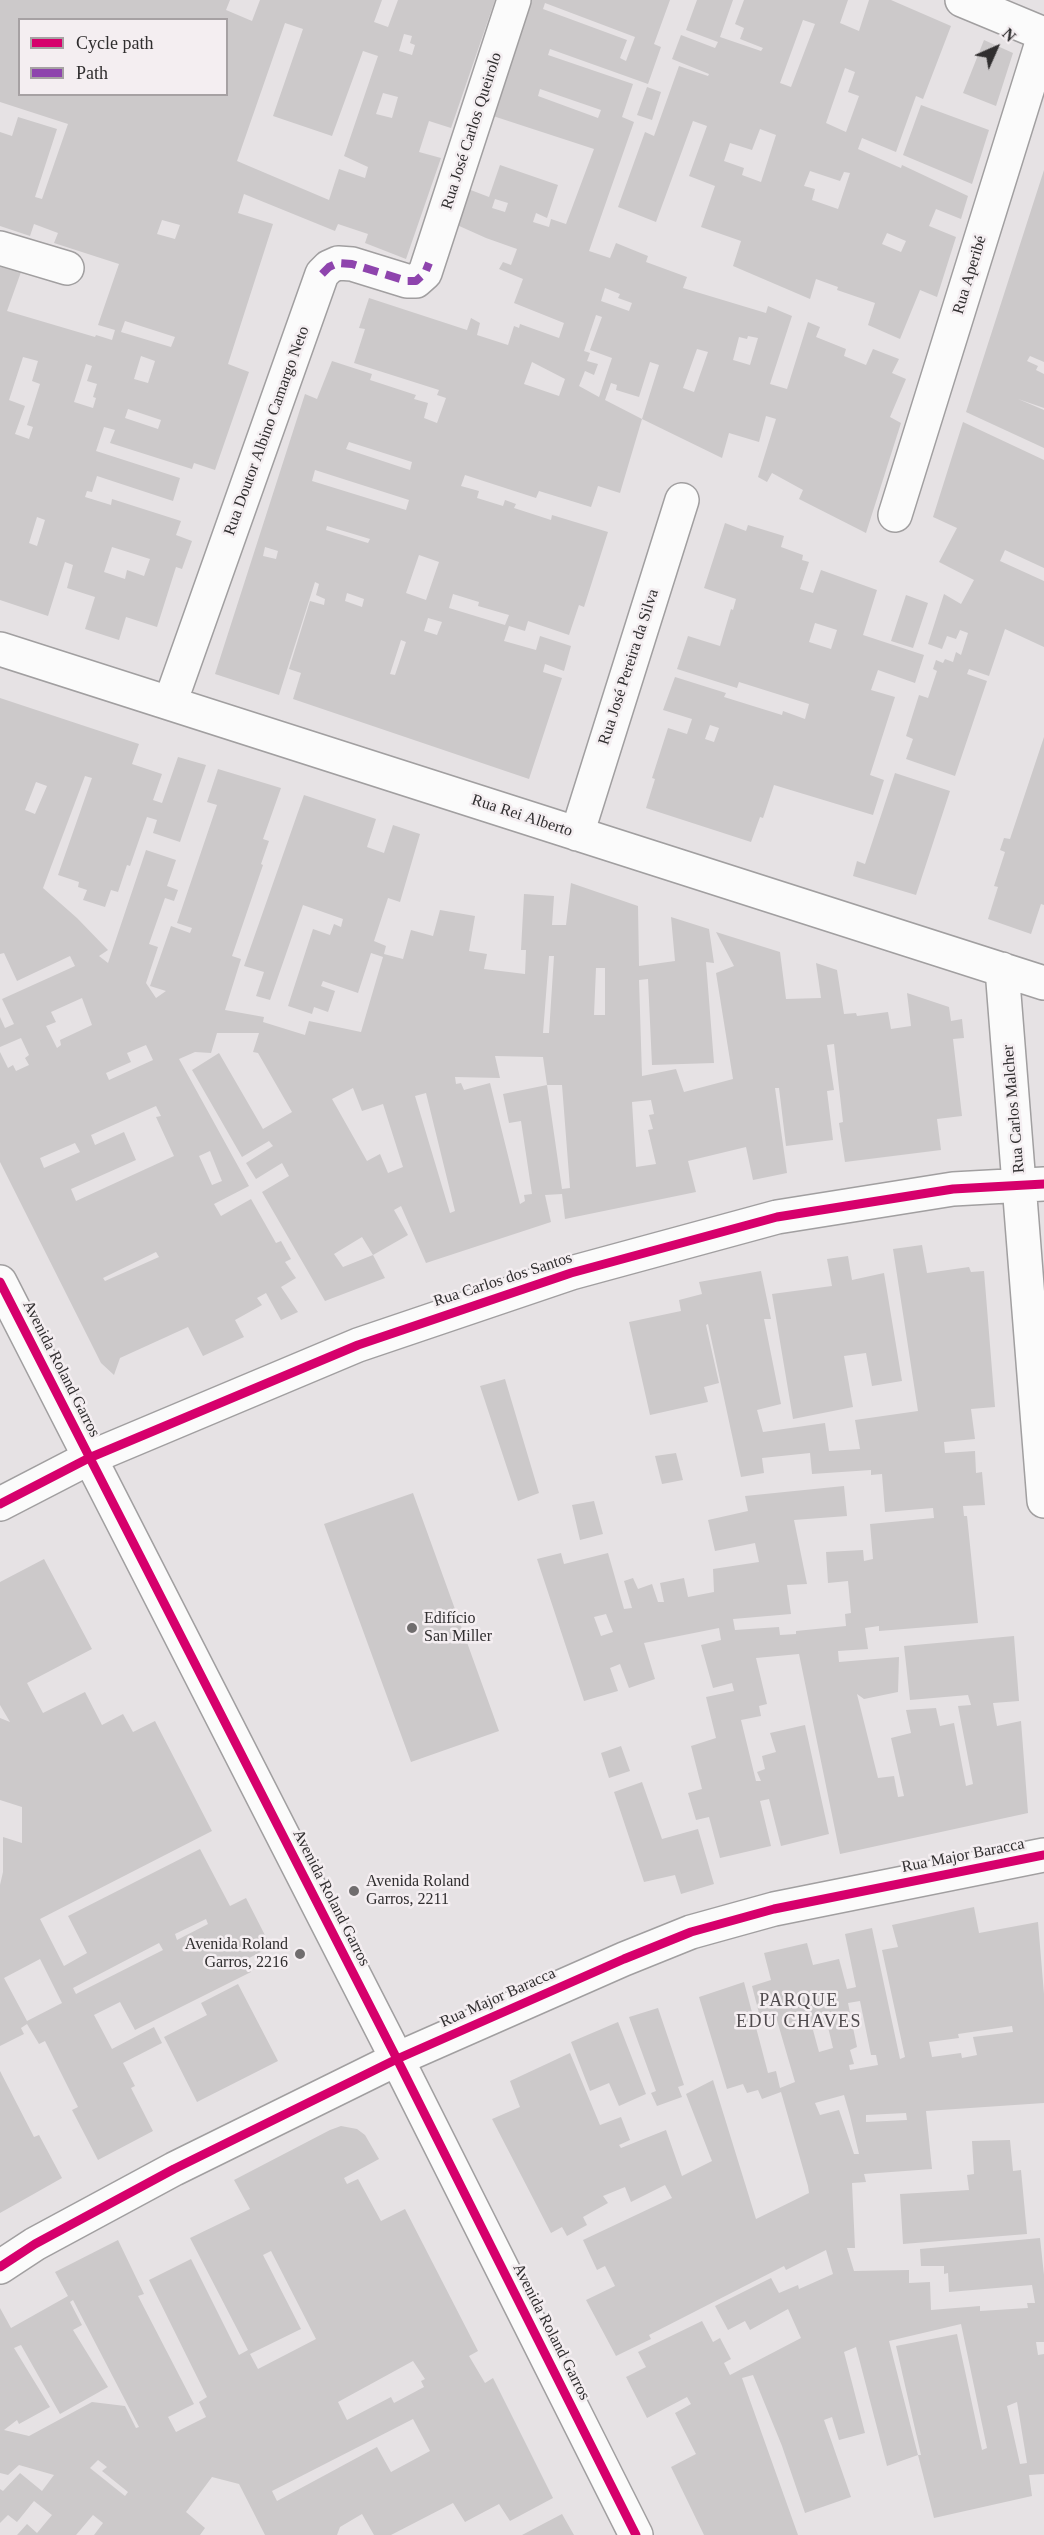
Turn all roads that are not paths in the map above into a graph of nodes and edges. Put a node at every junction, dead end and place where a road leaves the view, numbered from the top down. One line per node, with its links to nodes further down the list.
1 (514, 0): 5 (street, Rua José Carlos Queirolo)
2 (962, 0): 3 (street)
3 (1044, 35): 8 (street, Rua Aperibé)
4 (0, 248): 6 (street)
5 (429, 263): 10 (street, Rua Doutor Albino Camargo Neto)
6 (67, 268)
7 (682, 500): 11 (street, Rua José Pereira da Silva)
8 (895, 515)
9 (0, 649): 10 (street, Rua Rei Alberto)
10 (170, 703): 11 (street, Rua Rei Alberto)
11 (577, 834): 12 (street, Rua Rei Alberto)
12 (1002, 969): 13 (street, Rua Rei Alberto); 14 (street, Rua Carlos Malcher)
13 (1044, 983)
14 (1032, 1183): 16 (street, Rua Carlos dos Santos); 17 (street, Rua Carlos Malcher)
15 (0, 1282): 16 (street, Avenida Roland Garros)
16 (89, 1458): 18 (street, Rua Carlos dos Santos); 20 (street, Avenida Roland Garros)
17 (1044, 1501)
18 (0, 1504)
19 (1044, 1855): 20 (street, Rua Major Baracca)
20 (397, 2059): 21 (street, Rua Major Baracca); 22 (street, Avenida Roland Garros)
21 (0, 2267)
22 (635, 2533)

